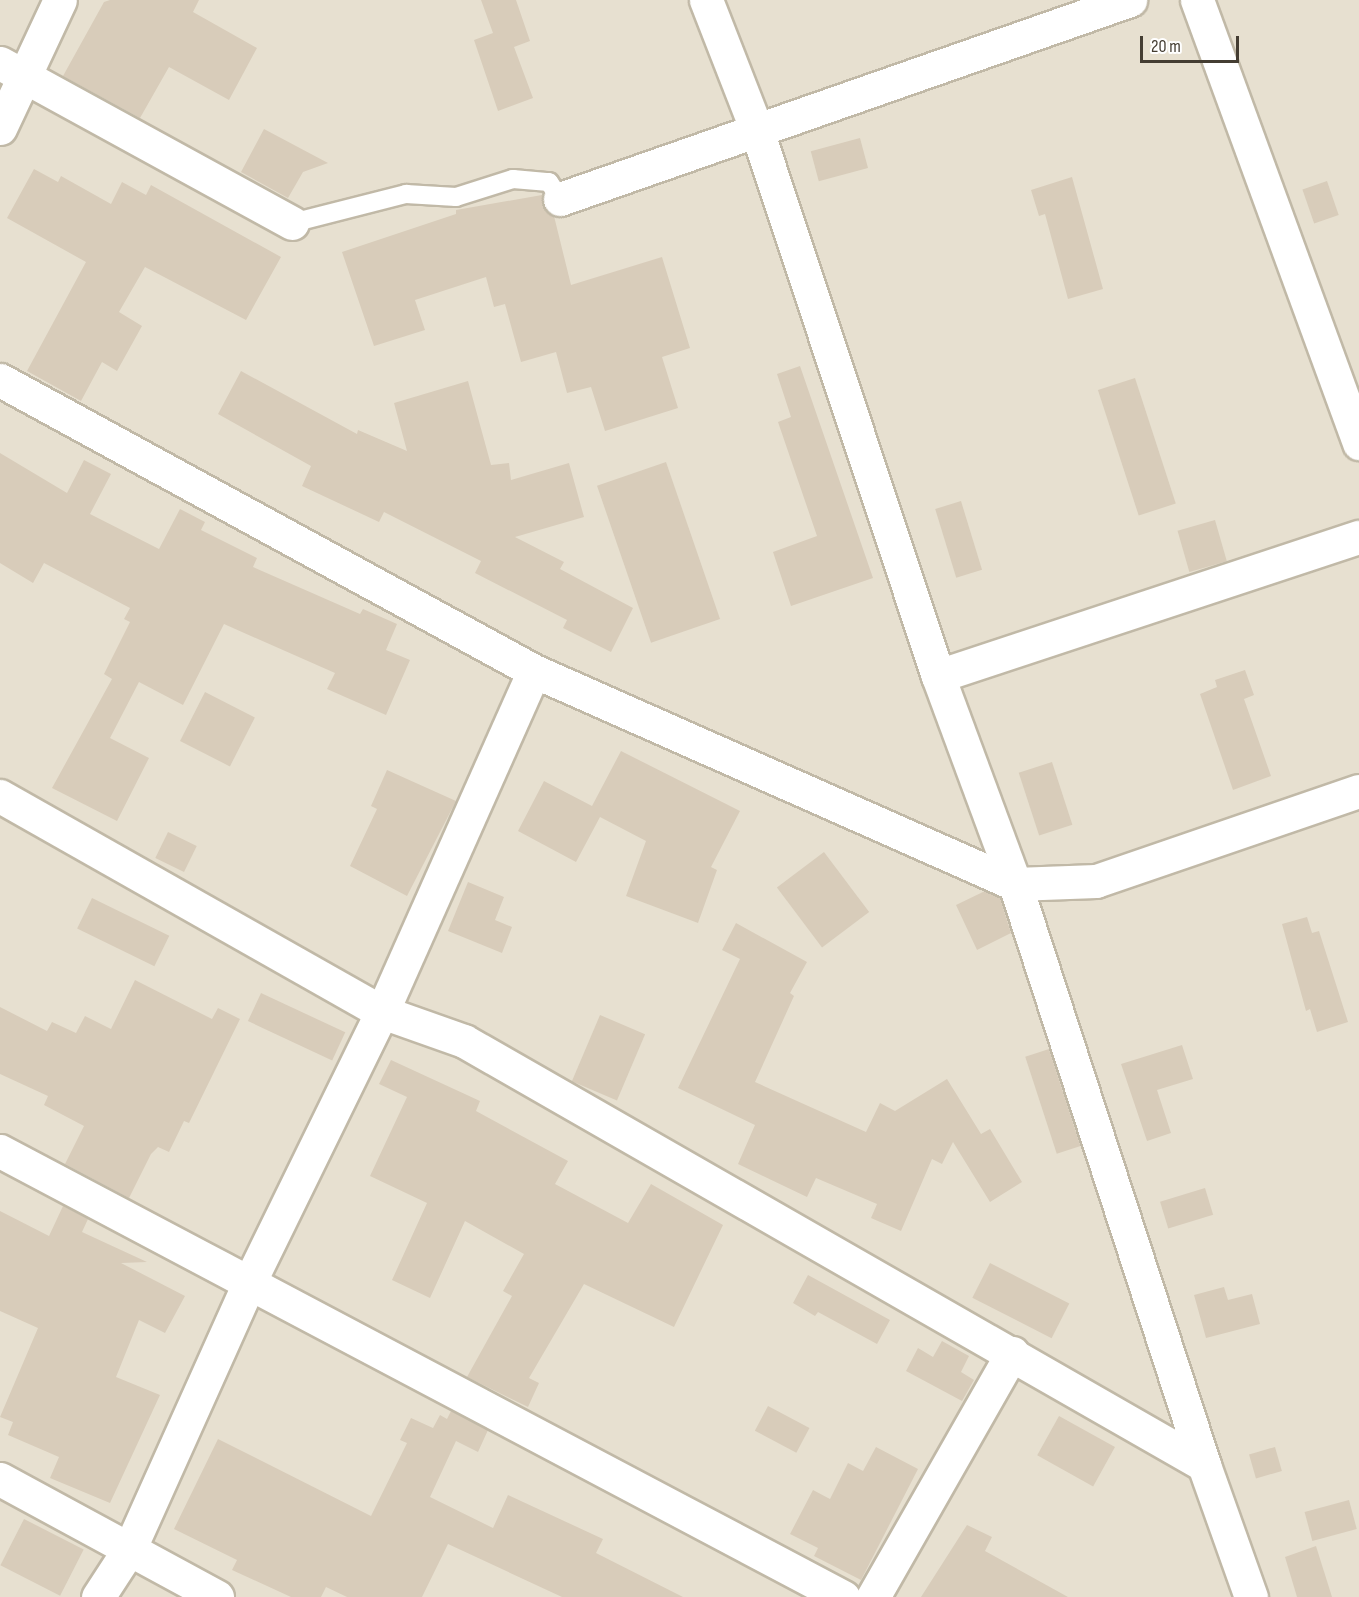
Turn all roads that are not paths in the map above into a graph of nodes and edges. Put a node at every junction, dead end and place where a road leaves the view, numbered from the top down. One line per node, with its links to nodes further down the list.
1 (60, 0): 5 (street)
2 (706, 0): 7 (street)
3 (1130, 0): 7 (street)
4 (1197, 0): 11 (street)
5 (13, 70): 6 (street); 9 (street)
6 (0, 128)
7 (757, 131): 8 (street); 14 (street)
8 (560, 199): 9 (lane)
9 (292, 223)
10 (0, 380): 13 (street)
11 (1359, 443)
12 (1359, 537): 14 (street)
13 (534, 670): 17 (street); 18 (street)
14 (938, 676): 17 (street)
15 (1359, 791): 17 (street)
16 (0, 796): 18 (street)
17 (1015, 884): 22 (street)
18 (382, 1012): 20 (street); 21 (street)
19 (0, 1151): 20 (street)
20 (248, 1285): 24 (street); 27 (street)
21 (1012, 1353): 22 (street); 28 (street)
22 (1203, 1465): 29 (street)
23 (0, 1479): 24 (street)
24 (130, 1548): 25 (street); 26 (street)
25 (98, 1597)
26 (217, 1597)
27 (843, 1597)
28 (873, 1597)
29 (1251, 1597)

